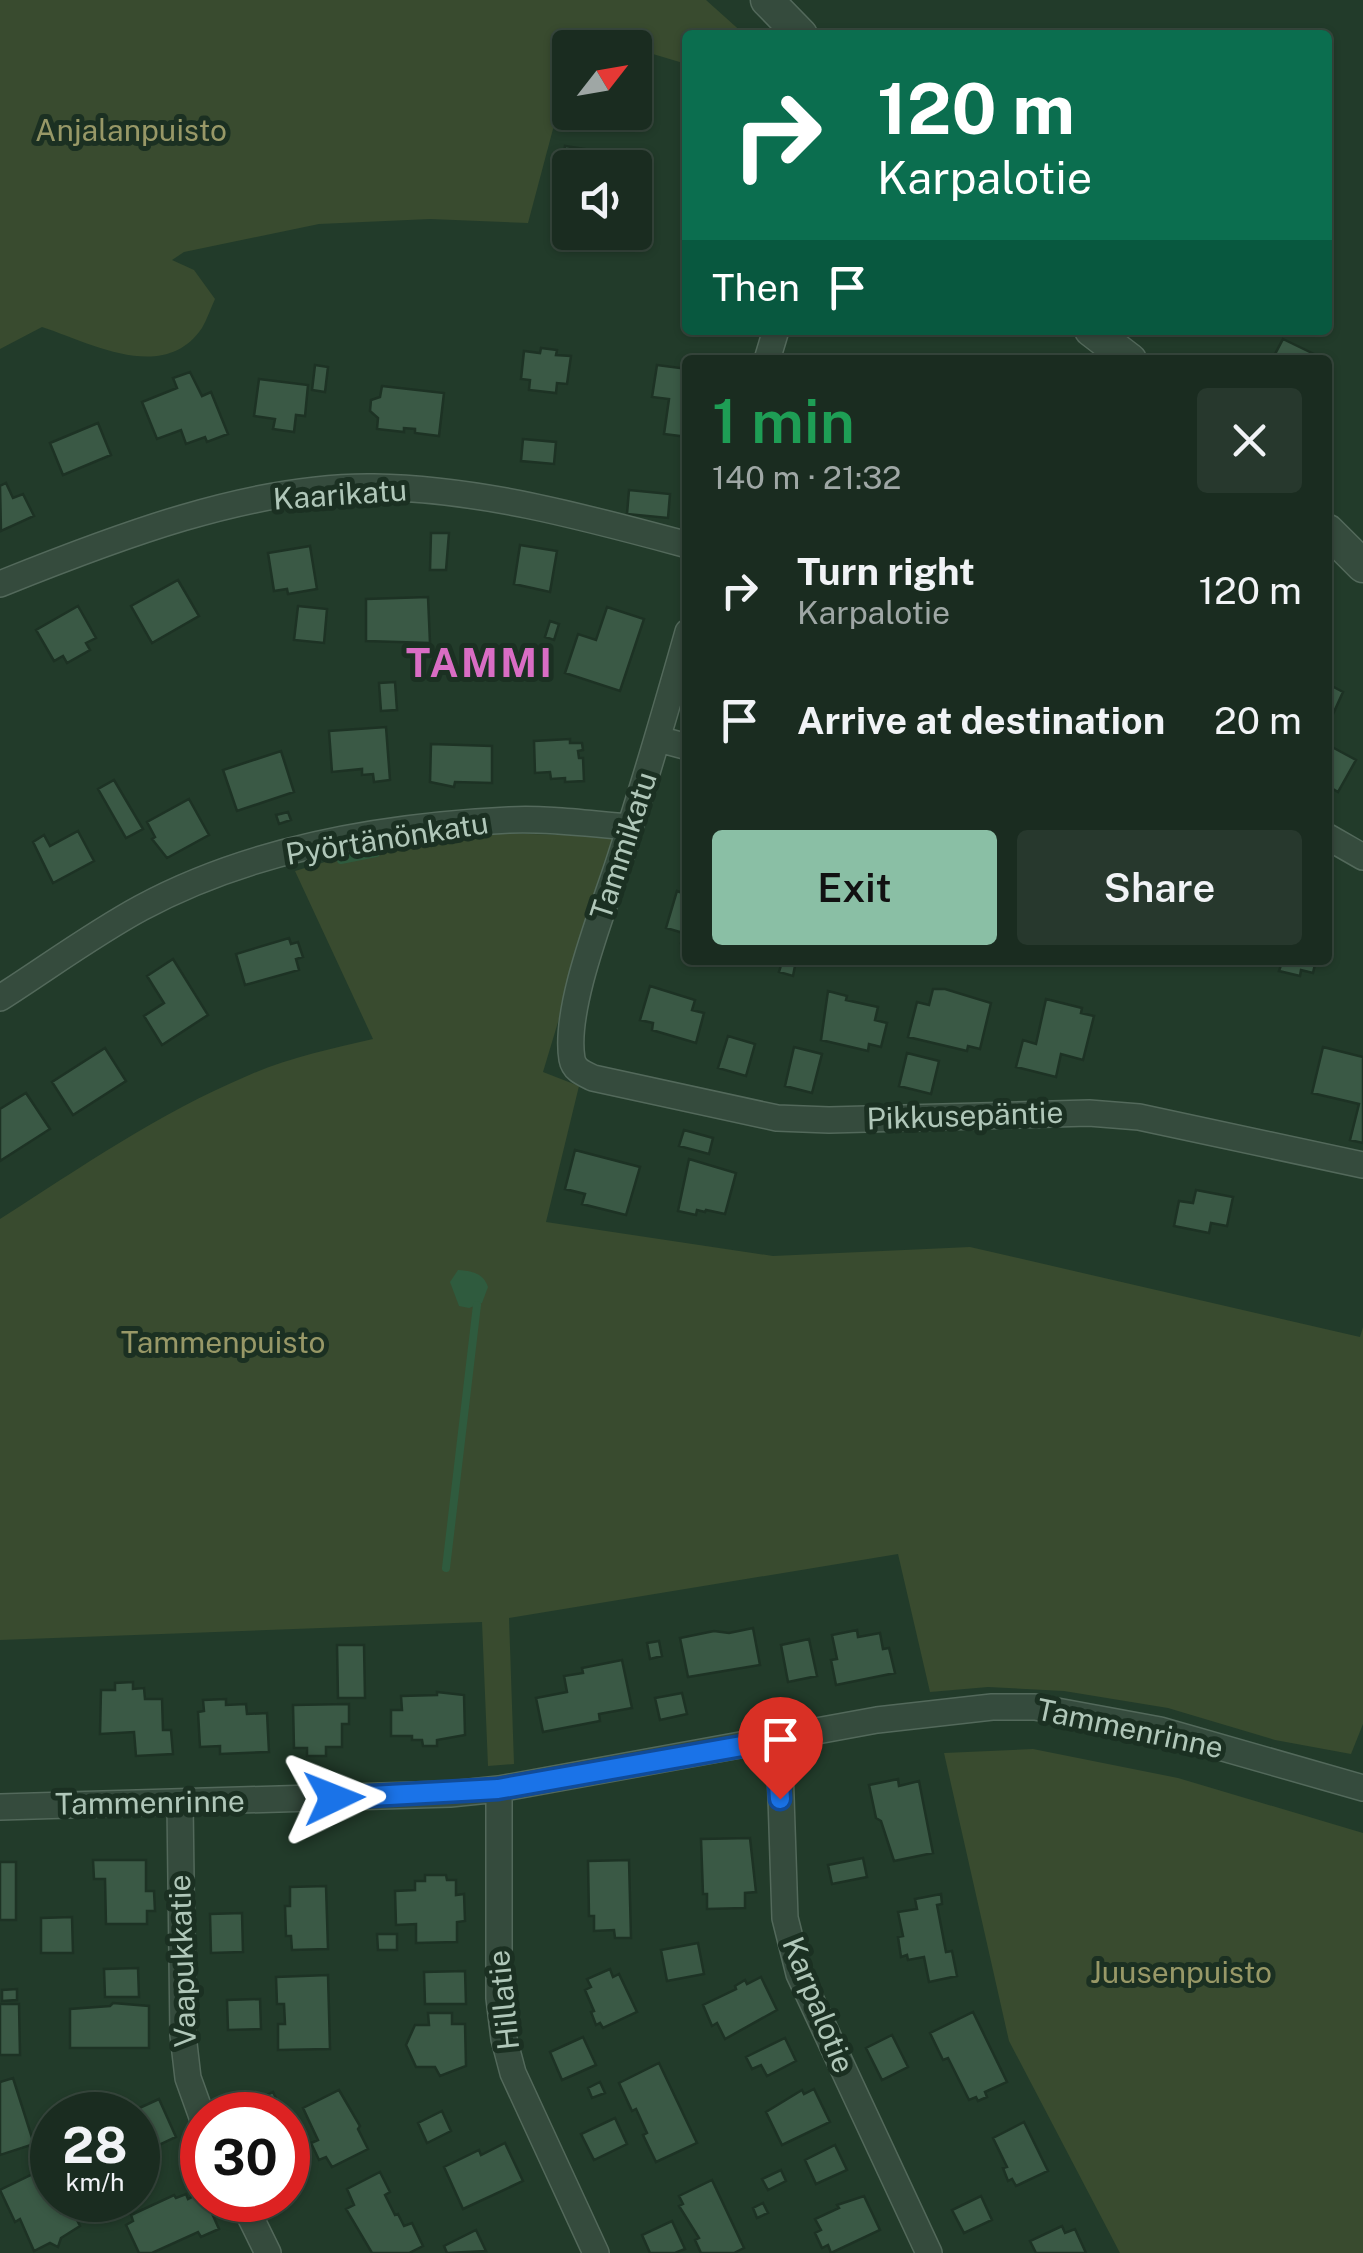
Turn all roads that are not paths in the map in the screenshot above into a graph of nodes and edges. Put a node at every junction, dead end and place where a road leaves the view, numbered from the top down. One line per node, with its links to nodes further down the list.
1 (751, 0): 2 (street)
2 (784, 18)
3 (1098, 335): 4 (street)
4 (1124, 355)
5 (1332, 535): 7 (street)
6 (682, 544): 8 (street, Kaarikatu)
7 (1363, 566)
8 (0, 584)
9 (682, 653): 10 (street, Tammikatu)
10 (658, 738): 11 (street); 12 (street, Tammikatu)
11 (682, 746)
12 (630, 827): 15 (street, Pyörtänönkatu); 16 (street, Tammikatu)
13 (1332, 839): 14 (street)
14 (1363, 857)
15 (0, 998)
16 (572, 1062): 17 (street, Pikkusepäntie)
17 (1363, 1164)
18 (776, 1740): 19 (street, Tammenrinne); 20 (street, Tammenrinne); 27 (street, Karpalotie)
19 (1363, 1788)
20 (498, 1789): 21 (street, Tammenrinne); 26 (street, Hillatie)
21 (180, 1803): 22 (street, Tammenrinne); 23 (street, Vaapukkatie)
22 (0, 1807)
23 (193, 2092)
24 (253, 2222): 25 (street)
25 (268, 2253)
26 (596, 2253)
27 (928, 2253)

